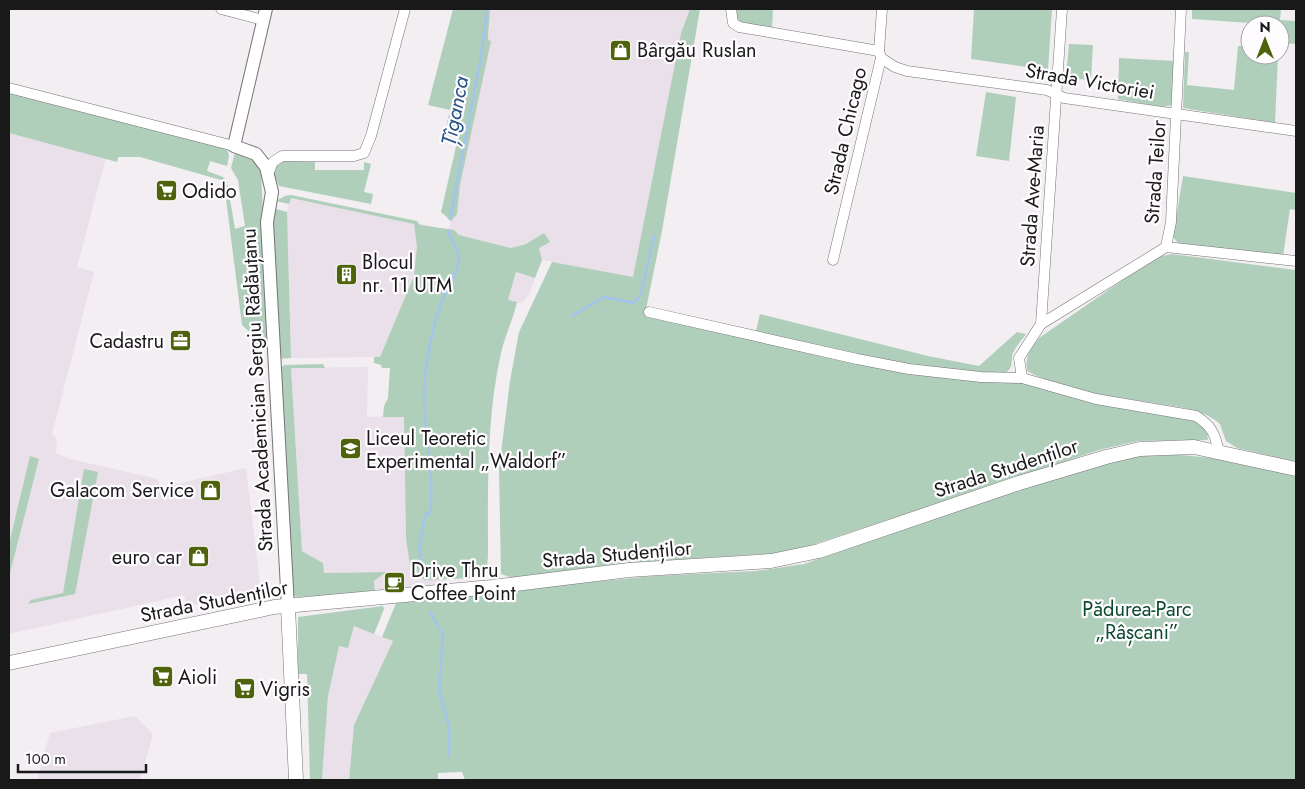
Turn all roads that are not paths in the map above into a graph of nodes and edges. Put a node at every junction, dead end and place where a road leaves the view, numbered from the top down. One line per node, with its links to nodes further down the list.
1 (221, 9): 7 (street)
2 (405, 9): 14 (street)
3 (731, 9): 8 (street, Strada Victoriei)
4 (882, 9): 8 (street, Strada Chicago)
5 (1062, 9): 10 (street, Strada Ave-Maria)
6 (1181, 9): 11 (street, Strada Teilor)
7 (265, 14): 13 (street)
8 (880, 54): 10 (street, Strada Victoriei); 16 (street, Strada Chicago)
9 (9, 88): 13 (street)
10 (1057, 94): 11 (street, Strada Victoriei); 19 (street, Strada Ave-Maria)
11 (1177, 113): 12 (street, Strada Victoriei); 15 (street, Strada Teilor)
12 (1296, 131)
13 (234, 146): 14 (street)
14 (269, 172): 23 (street, Strada Academician Sergiu Rădăuțanu)
15 (1166, 247): 17 (street); 19 (street)
16 (833, 260)
17 (1296, 261)
18 (649, 312): 20 (street)
19 (1041, 324): 20 (street, Strada Ave-Maria)
20 (1022, 378): 21 (street)
21 (1219, 452): 22 (main road, Strada Studenților); 23 (main road, Strada Studenților)
22 (1296, 469)
23 (288, 607): 24 (main road, Strada Studenților); 25 (main road)
24 (9, 663)
25 (296, 780)

